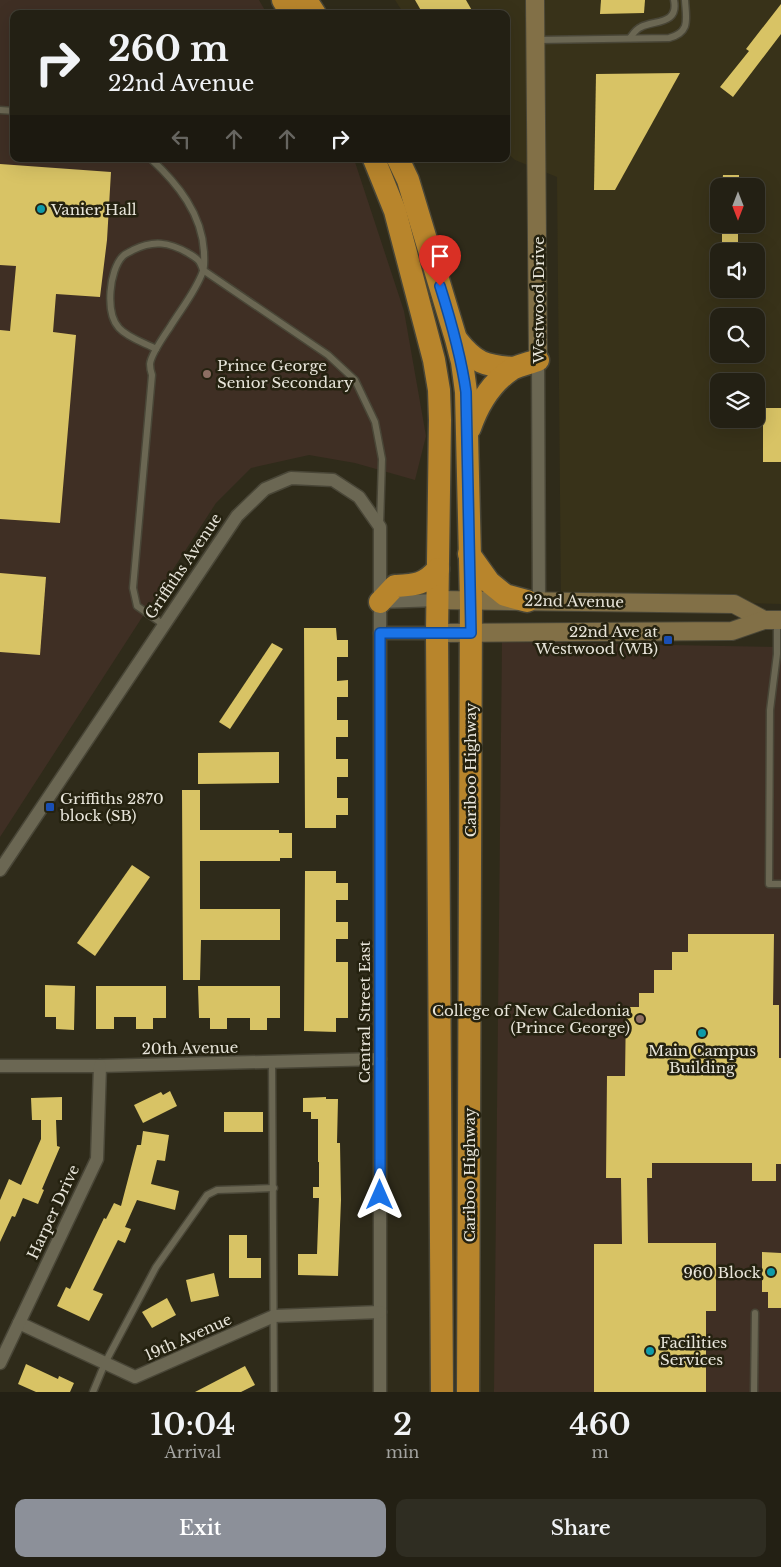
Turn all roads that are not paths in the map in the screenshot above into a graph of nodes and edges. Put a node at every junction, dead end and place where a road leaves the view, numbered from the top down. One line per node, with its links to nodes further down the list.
1 (535, 0): 5 (street, Westwood Drive)
2 (674, 0): 4 (lane)
3 (685, 0): 4 (lane)
4 (630, 38): 5 (lane)
5 (535, 40): 12 (street, Westwood Drive)
6 (154, 162): 9 (lane)
7 (375, 162): 17 (highway, Cariboo Highway)
8 (399, 162): 10 (highway, Cariboo Highway)
9 (203, 270): 11 (lane); 11 (lane); 15 (lane)
10 (456, 339): 13 (highway); 14 (highway, Cariboo Highway)
11 (156, 349): 23 (lane)
12 (538, 360): 13 (highway); 20 (street, Westwood Drive)
13 (513, 368): 14 (highway)
14 (467, 435): 16 (highway, Cariboo Highway)
15 (380, 526): 21 (street); 23 (street, Griffiths Avenue)
16 (469, 554): 19 (highway, Cariboo Highway); 20 (highway)
17 (438, 569): 18 (highway, Cariboo Highway); 21 (highway)
18 (438, 600): 19 (street, 22nd Avenue); 21 (street, 22nd Avenue); 25 (highway, Cariboo Highway)
19 (471, 601): 20 (street, 22nd Avenue); 26 (highway, Cariboo Highway)
20 (533, 601): 22 (street, 22nd Avenue)
21 (380, 602): 24 (street)
22 (774, 620): 26 (street, 22nd Avenue); 28 (lane)
23 (164, 625): 27 (street, Griffiths Avenue)
24 (380, 633): 25 (street, 22nd Avenue); 29 (street, Central Street East)
25 (437, 633): 26 (street, 22nd Avenue); 43 (highway, Cariboo Highway)
26 (471, 633): 44 (highway, Cariboo Highway)
27 (0, 870)
28 (781, 884)
29 (380, 1059): 30 (street, 20th Avenue); 34 (street, Central Street East)
30 (272, 1062): 32 (street, 20th Avenue); 33 (lane)
31 (0, 1066): 32 (street, 20th Avenue)
32 (100, 1066): 37 (street, Harper Drive)
33 (274, 1188): 36 (lane); 39 (lane)
34 (380, 1312): 36 (street, 19th Avenue); 42 (street, Central Street East)
35 (754, 1313): 45 (lane)
36 (274, 1316): 39 (street, 19th Avenue); 41 (lane)
37 (18, 1323): 38 (street, Harper Drive); 39 (street, 19th Avenue)
38 (0, 1363)
39 (105, 1363): 40 (lane)
40 (93, 1392)
41 (274, 1392)
42 (380, 1392)
43 (442, 1392)
44 (468, 1392)
45 (754, 1392)

